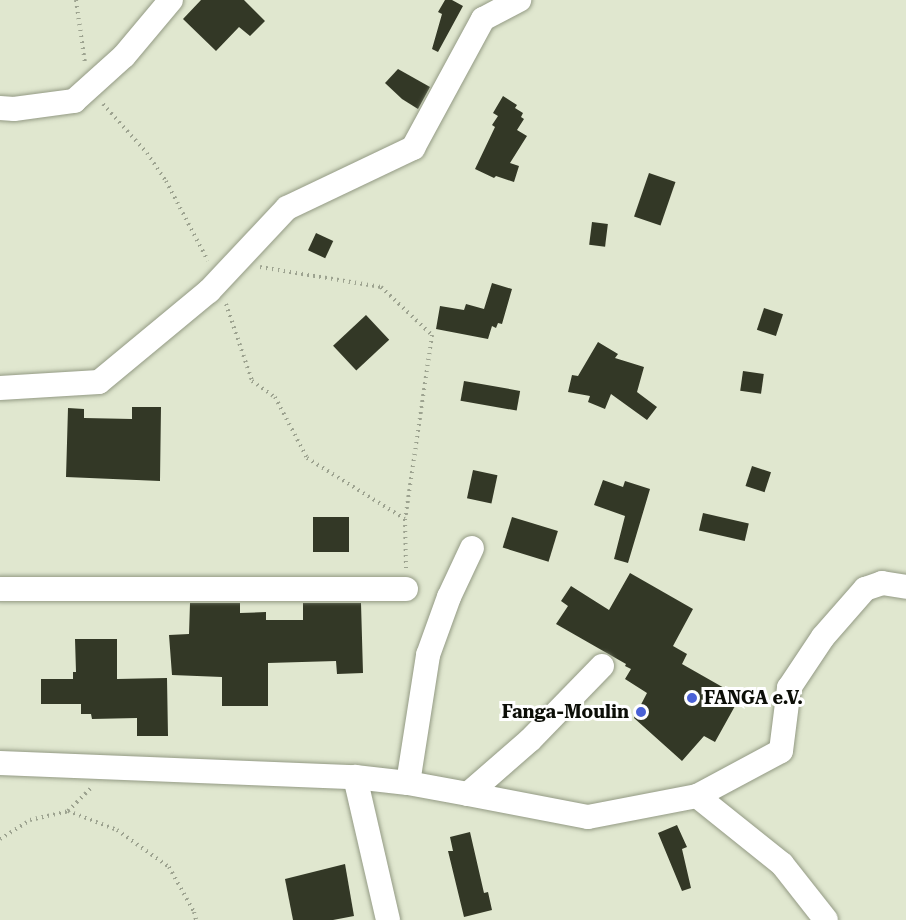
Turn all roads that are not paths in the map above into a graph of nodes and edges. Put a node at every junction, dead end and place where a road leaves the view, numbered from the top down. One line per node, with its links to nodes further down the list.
1 (171, 0): 3 (street)
2 (519, 0): 4 (street)
3 (0, 108)
4 (0, 388)
5 (472, 548): 12 (street)
6 (906, 587): 14 (street)
7 (0, 589): 8 (street)
8 (406, 589)
9 (602, 666): 13 (street)
10 (0, 764): 11 (street)
11 (355, 777): 12 (street); 15 (street)
12 (408, 783): 13 (street)
13 (468, 794): 14 (street)
14 (697, 796): 16 (street)
15 (388, 920)
16 (826, 920)

